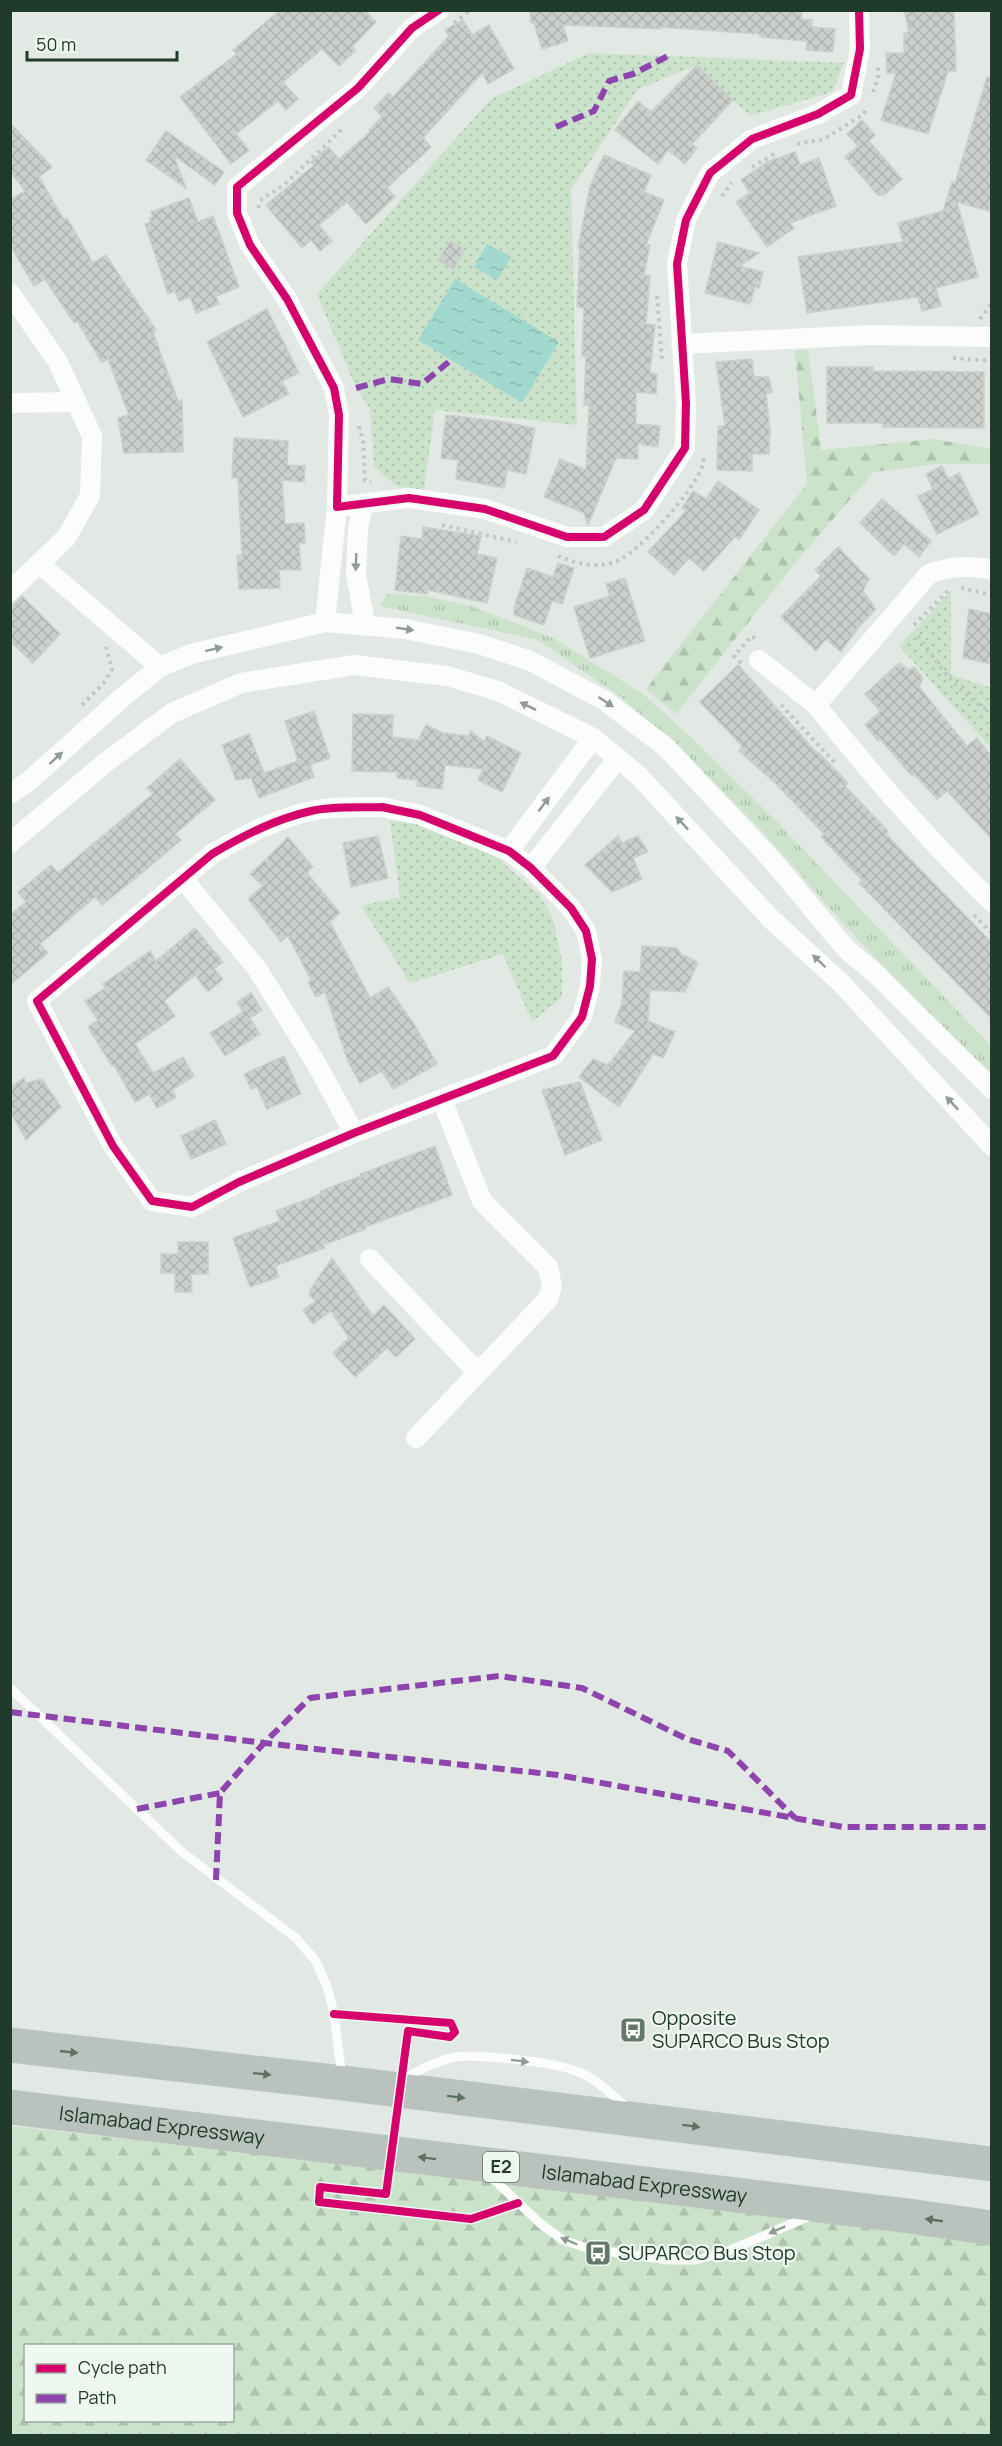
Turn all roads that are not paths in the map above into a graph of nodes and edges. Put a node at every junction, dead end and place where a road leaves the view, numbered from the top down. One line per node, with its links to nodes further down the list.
1 (439, 10): 9 (street)
2 (859, 10): 5 (street)
3 (10, 293): 6 (street)
4 (992, 337): 5 (street)
5 (681, 344): 8 (street)
6 (76, 402): 7 (street); 10 (street)
7 (10, 403)
8 (363, 504): 9 (street); 14 (street, one-way to 14)
9 (337, 507): 13 (street)
10 (41, 564): 12 (street); 16 (street)
11 (992, 570): 17 (street)
12 (10, 591)
13 (325, 622): 14 (street); 16 (street, one-way to 13)
14 (365, 624): 26 (street, one-way to 26)
15 (753, 655): 17 (street)
16 (160, 667): 20 (street, one-way to 16)
17 (816, 705): 25 (street)
18 (593, 738): 19 (street); 21 (street, one-way to 21); 22 (street, one-way to 18)
19 (618, 758): 23 (street); 27 (street, one-way to 19)
20 (10, 795)
21 (10, 843)
22 (509, 851): 23 (street); 24 (street)
23 (531, 868): 29 (street)
24 (183, 879): 30 (street); 30 (street)
25 (992, 902)
26 (860, 960): 27 (street); 28 (street)
27 (840, 982): 31 (street, one-way to 27)
28 (992, 1089)
29 (442, 1100): 30 (street); 33 (street)
30 (354, 1133)
31 (992, 1146)
32 (370, 1259): 33 (street)
33 (478, 1373): 34 (street)
34 (416, 1438)
35 (10, 1688): 37 (lane)
36 (10, 2045): 37 (highway, one-way to 37)
37 (343, 2083): 38 (highway)
38 (385, 2088): 40 (highway, one-way to 40); 40 (lane, one-way to 40)
39 (10, 2107): 41 (highway, Islamabad Expressway / E2, one-way to 39)
40 (644, 2120): 42 (highway, one-way to 42)
41 (477, 2164): 43 (highway, Islamabad Expressway / E2); 43 (lane, one-way to 41)
42 (992, 2164)
43 (830, 2207): 44 (highway, Islamabad Expressway / E2, one-way to 43)
44 (992, 2228)

